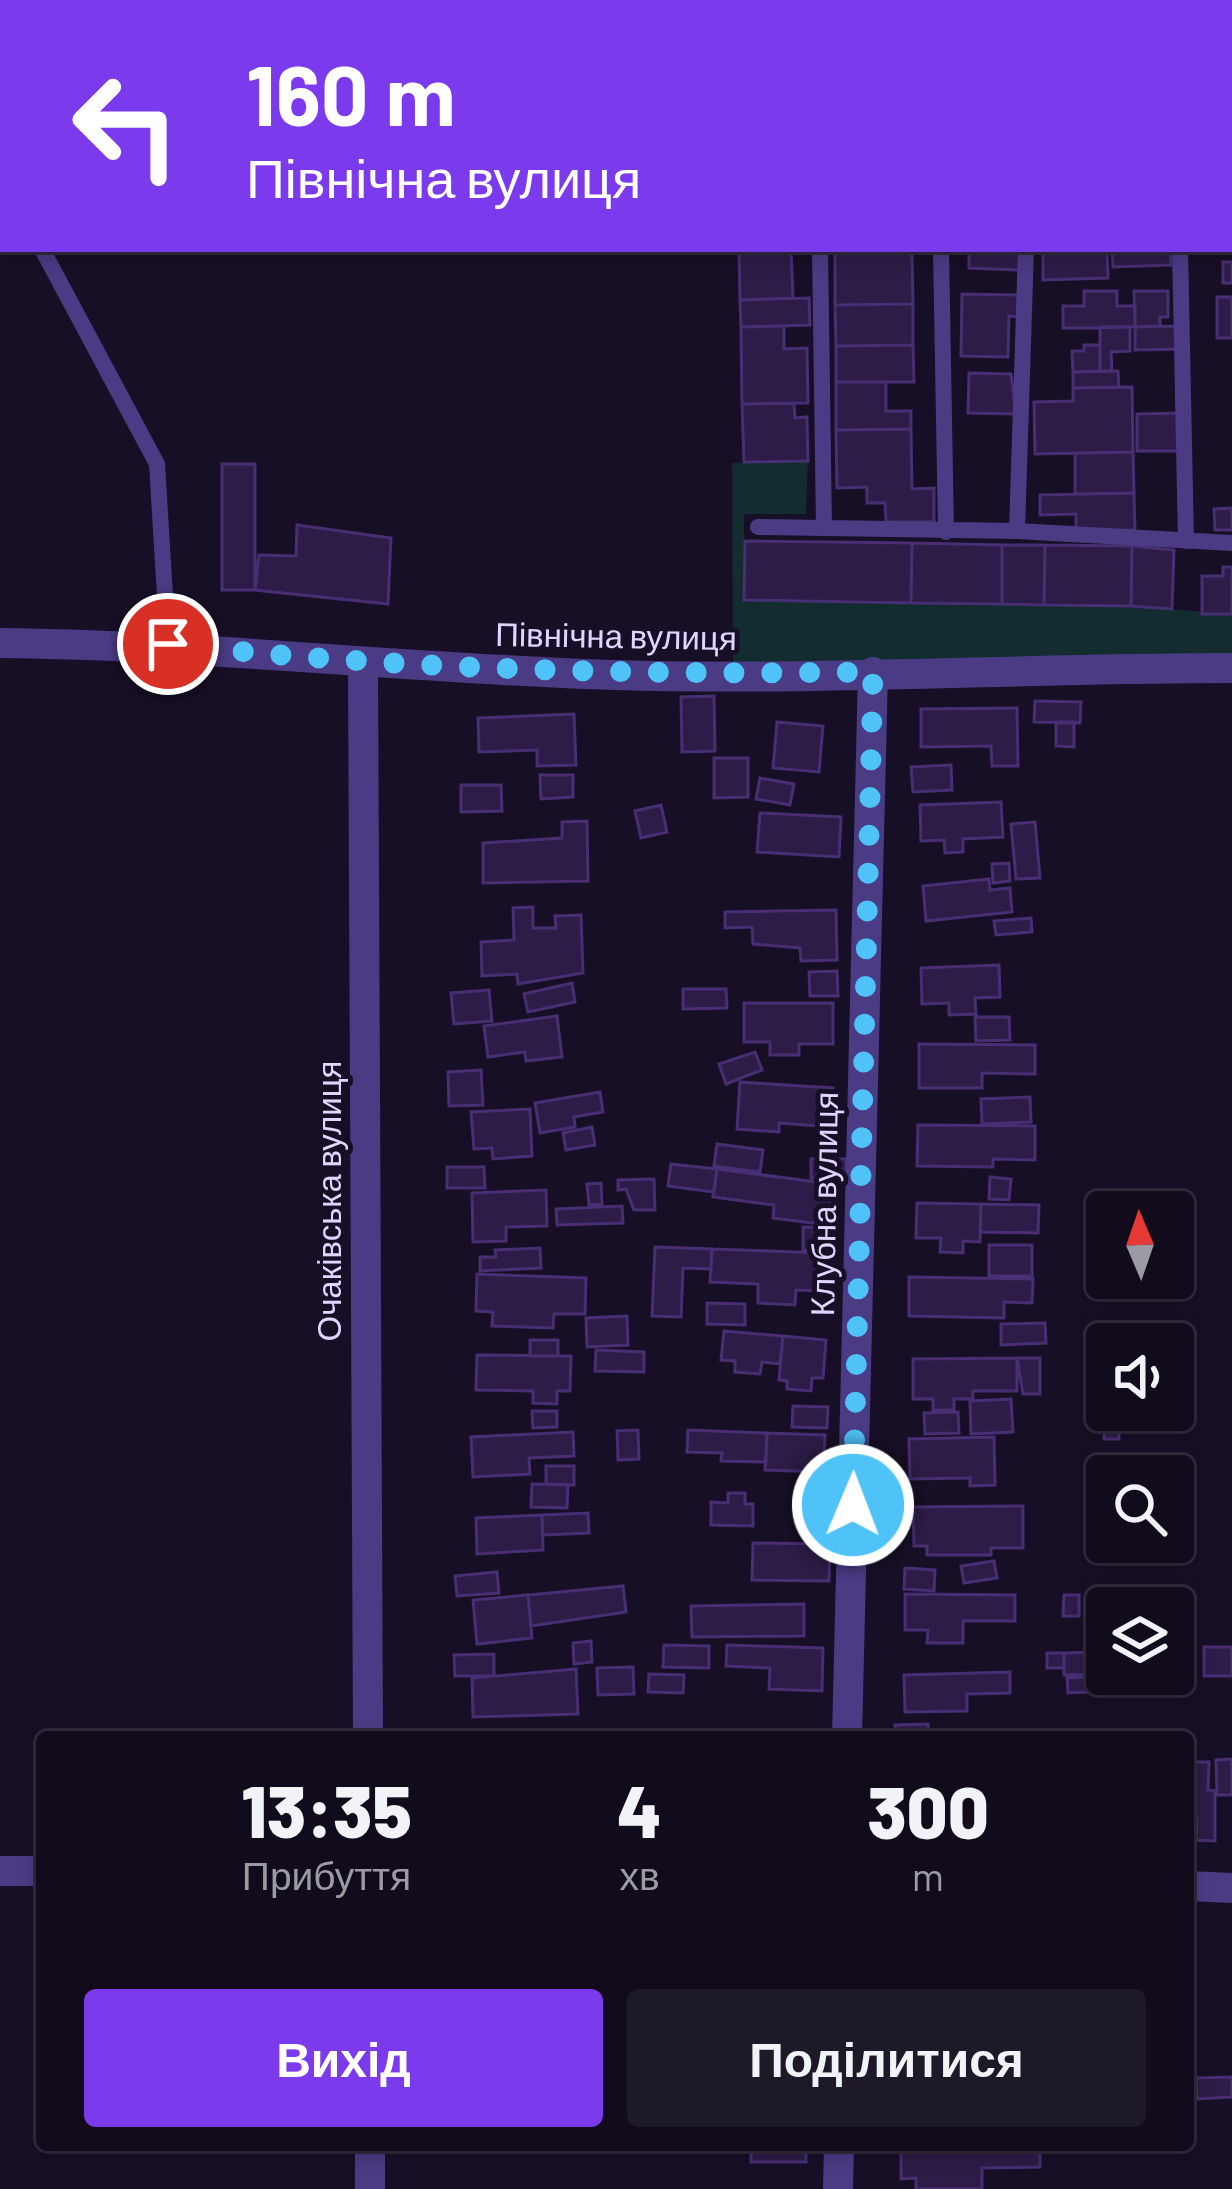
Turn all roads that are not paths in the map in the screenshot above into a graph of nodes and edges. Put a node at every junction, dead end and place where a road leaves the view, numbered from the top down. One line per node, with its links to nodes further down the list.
1 (44, 252): 13 (lane)
2 (820, 252): 7 (lane)
3 (941, 252): 9 (lane)
4 (1026, 252): 8 (lane)
5 (1180, 252): 10 (lane)
6 (758, 527): 7 (lane)
7 (824, 527): 9 (lane)
8 (1017, 531): 9 (lane); 10 (lane)
9 (946, 532)
10 (1186, 541): 11 (lane)
11 (1232, 543)
12 (0, 643): 13 (street, Північна вулиця)
13 (168, 644): 14 (street, Північна вулиця)
14 (363, 665): 16 (street, Північна вулиця); 17 (street, Очаківська вулиця)
15 (1232, 668): 16 (street, Північна вулиця)
16 (873, 672): 18 (street, Клубна вулиця)
17 (368, 1731)
18 (847, 1731)
19 (0, 1870): 20 (street)
20 (36, 1871)
21 (1194, 1886): 22 (street)
22 (1232, 1888)
23 (370, 2151): 25 (street)
24 (838, 2151): 26 (street)
25 (370, 2189)
26 (838, 2189)

